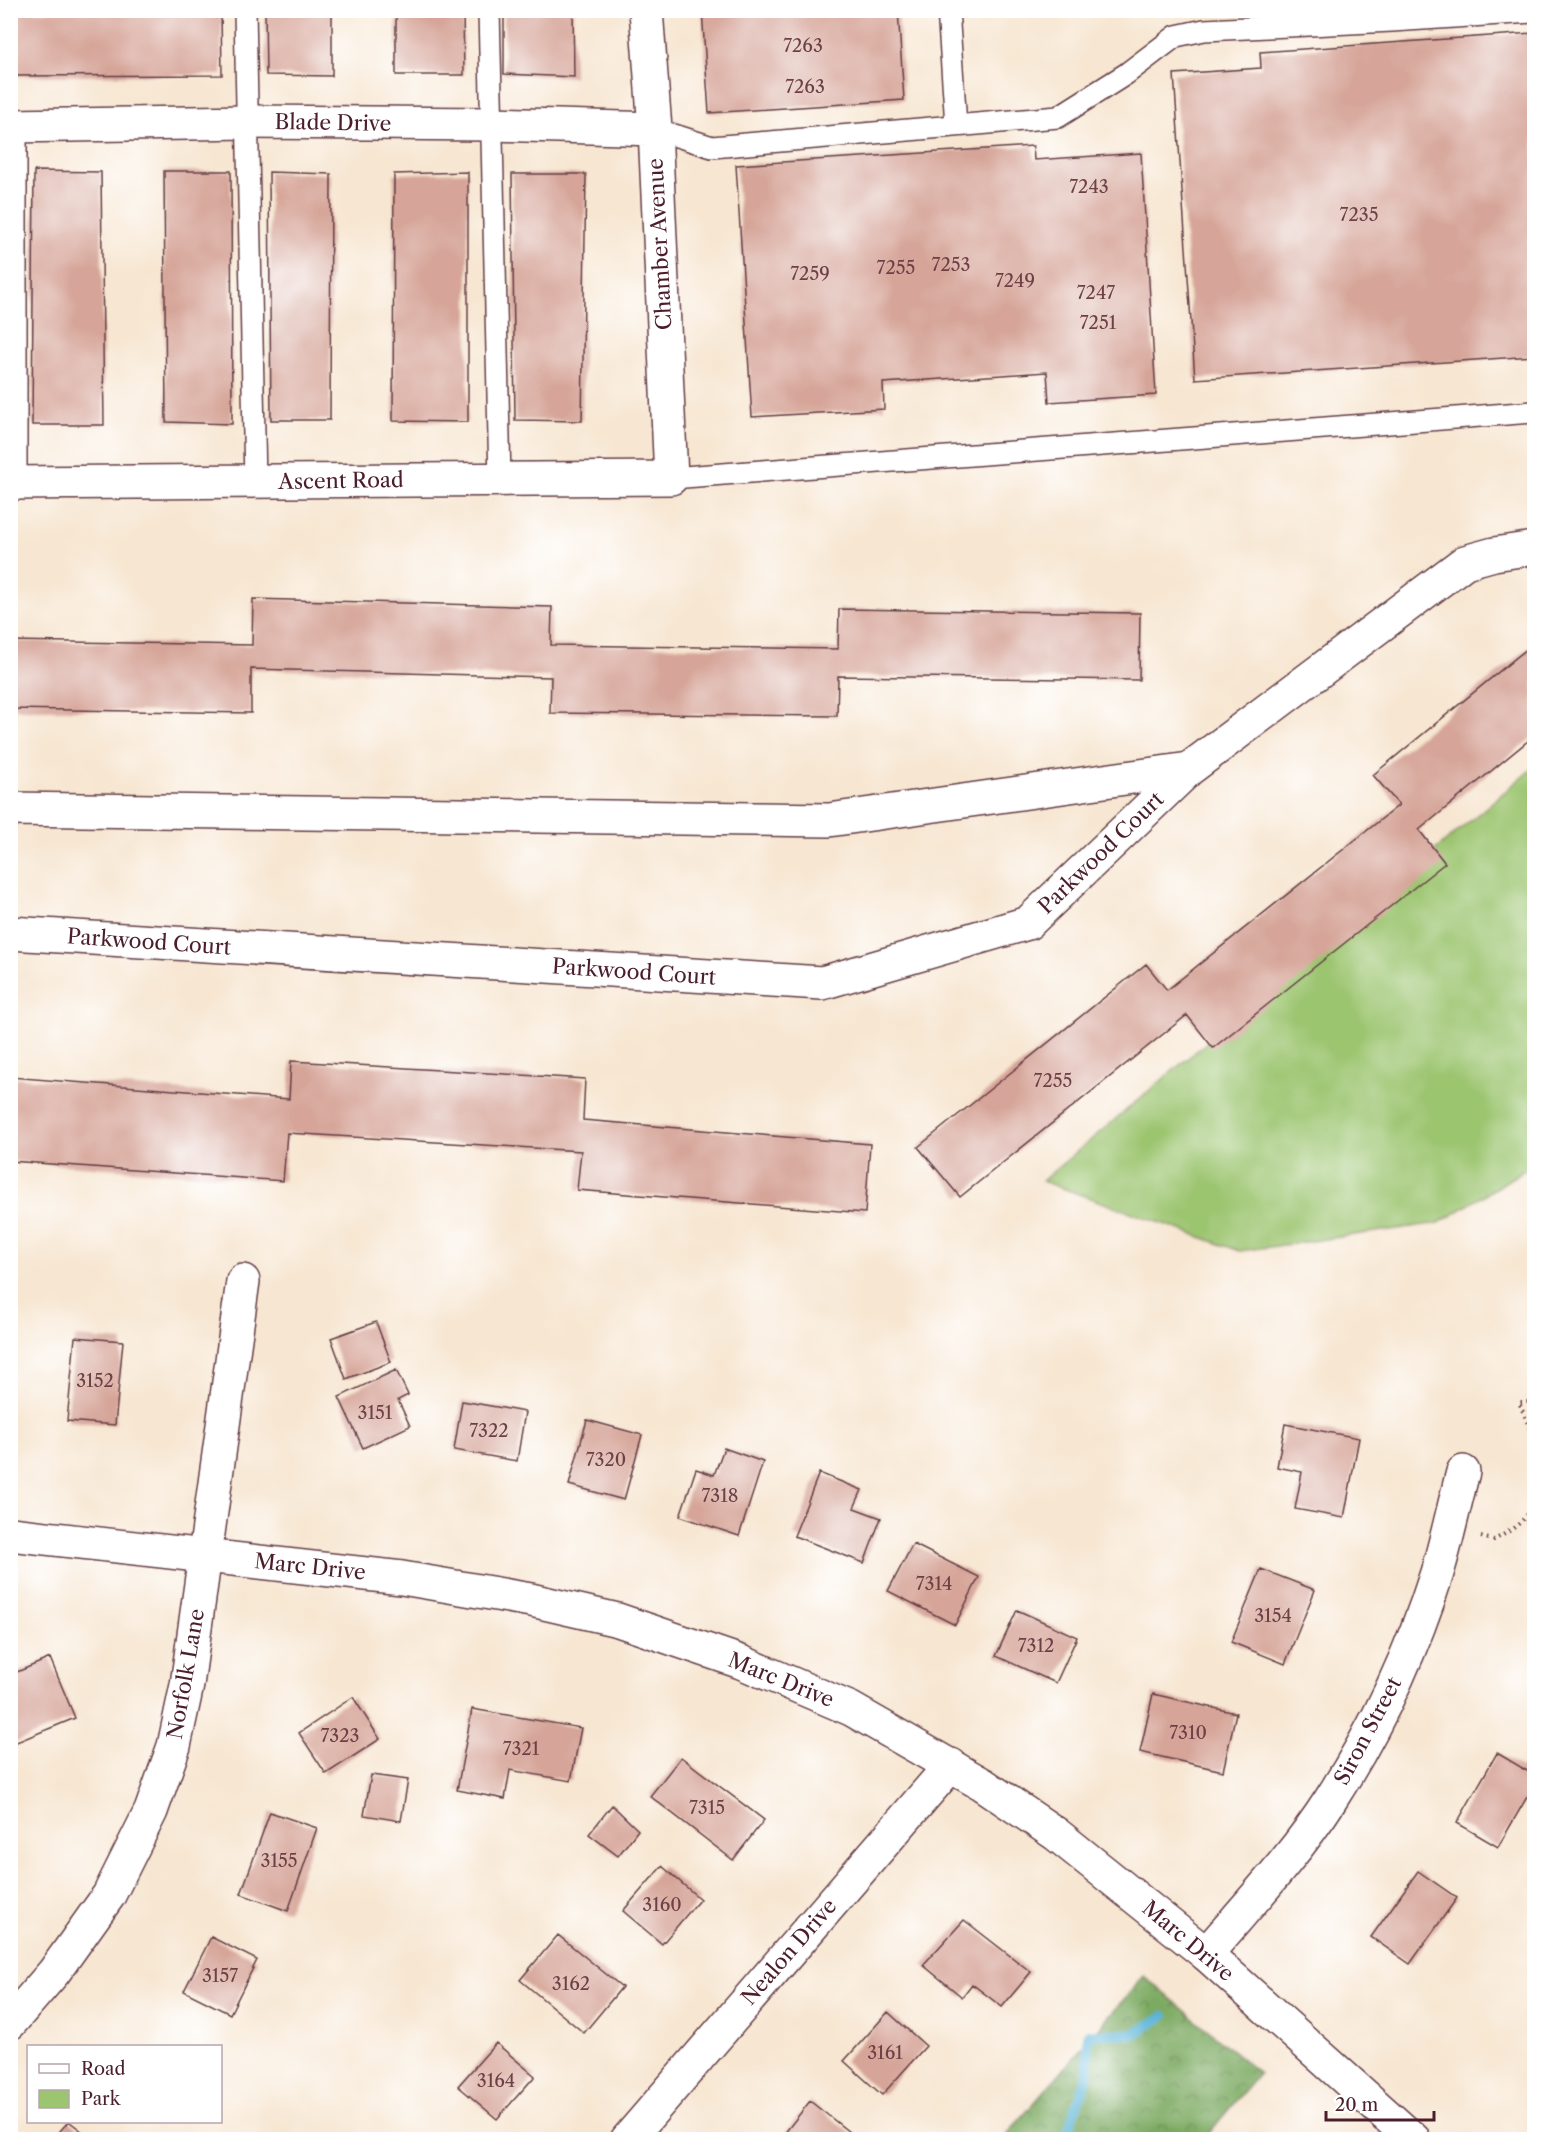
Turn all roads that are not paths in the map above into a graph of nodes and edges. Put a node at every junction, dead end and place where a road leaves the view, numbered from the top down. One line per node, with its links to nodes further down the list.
1 (245, 10): 6 (lane)
2 (489, 10): 7 (lane)
3 (646, 10): 10 (street, Chamber Avenue)
4 (948, 10): 8 (lane)
5 (1534, 12): 8 (lane)
6 (248, 122): 7 (street, Blade Drive); 9 (street, Blade Drive); 14 (lane)
7 (490, 124): 10 (street, Blade Drive); 13 (lane)
8 (956, 125): 10 (lane)
9 (13, 126): 15 (lane)
10 (655, 129): 12 (street, Chamber Avenue)
11 (1534, 412): 12 (lane)
12 (671, 478): 13 (street, Ascent Road)
13 (500, 480): 14 (street, Ascent Road)
14 (255, 482): 15 (street, Ascent Road)
15 (13, 483)
16 (1534, 548): 17 (street, Parkwood Court)
17 (1189, 769): 18 (street, Parkwood Court); 19 (street, Parkwood Court)
18 (10, 809)
19 (10, 933)
20 (243, 1281): 23 (street, Norfolk Lane)
21 (1463, 1472): 25 (street, Siron Street)
22 (10, 1534): 23 (street, Marc Drive)
23 (206, 1556): 24 (street, Marc Drive); 26 (street, Norfolk Lane)
24 (951, 1765): 25 (street, Marc Drive); 27 (street, Nealon Drive)
25 (1206, 1954): 28 (street, Marc Drive)
26 (10, 2023)
27 (627, 2139)
28 (1414, 2139)

